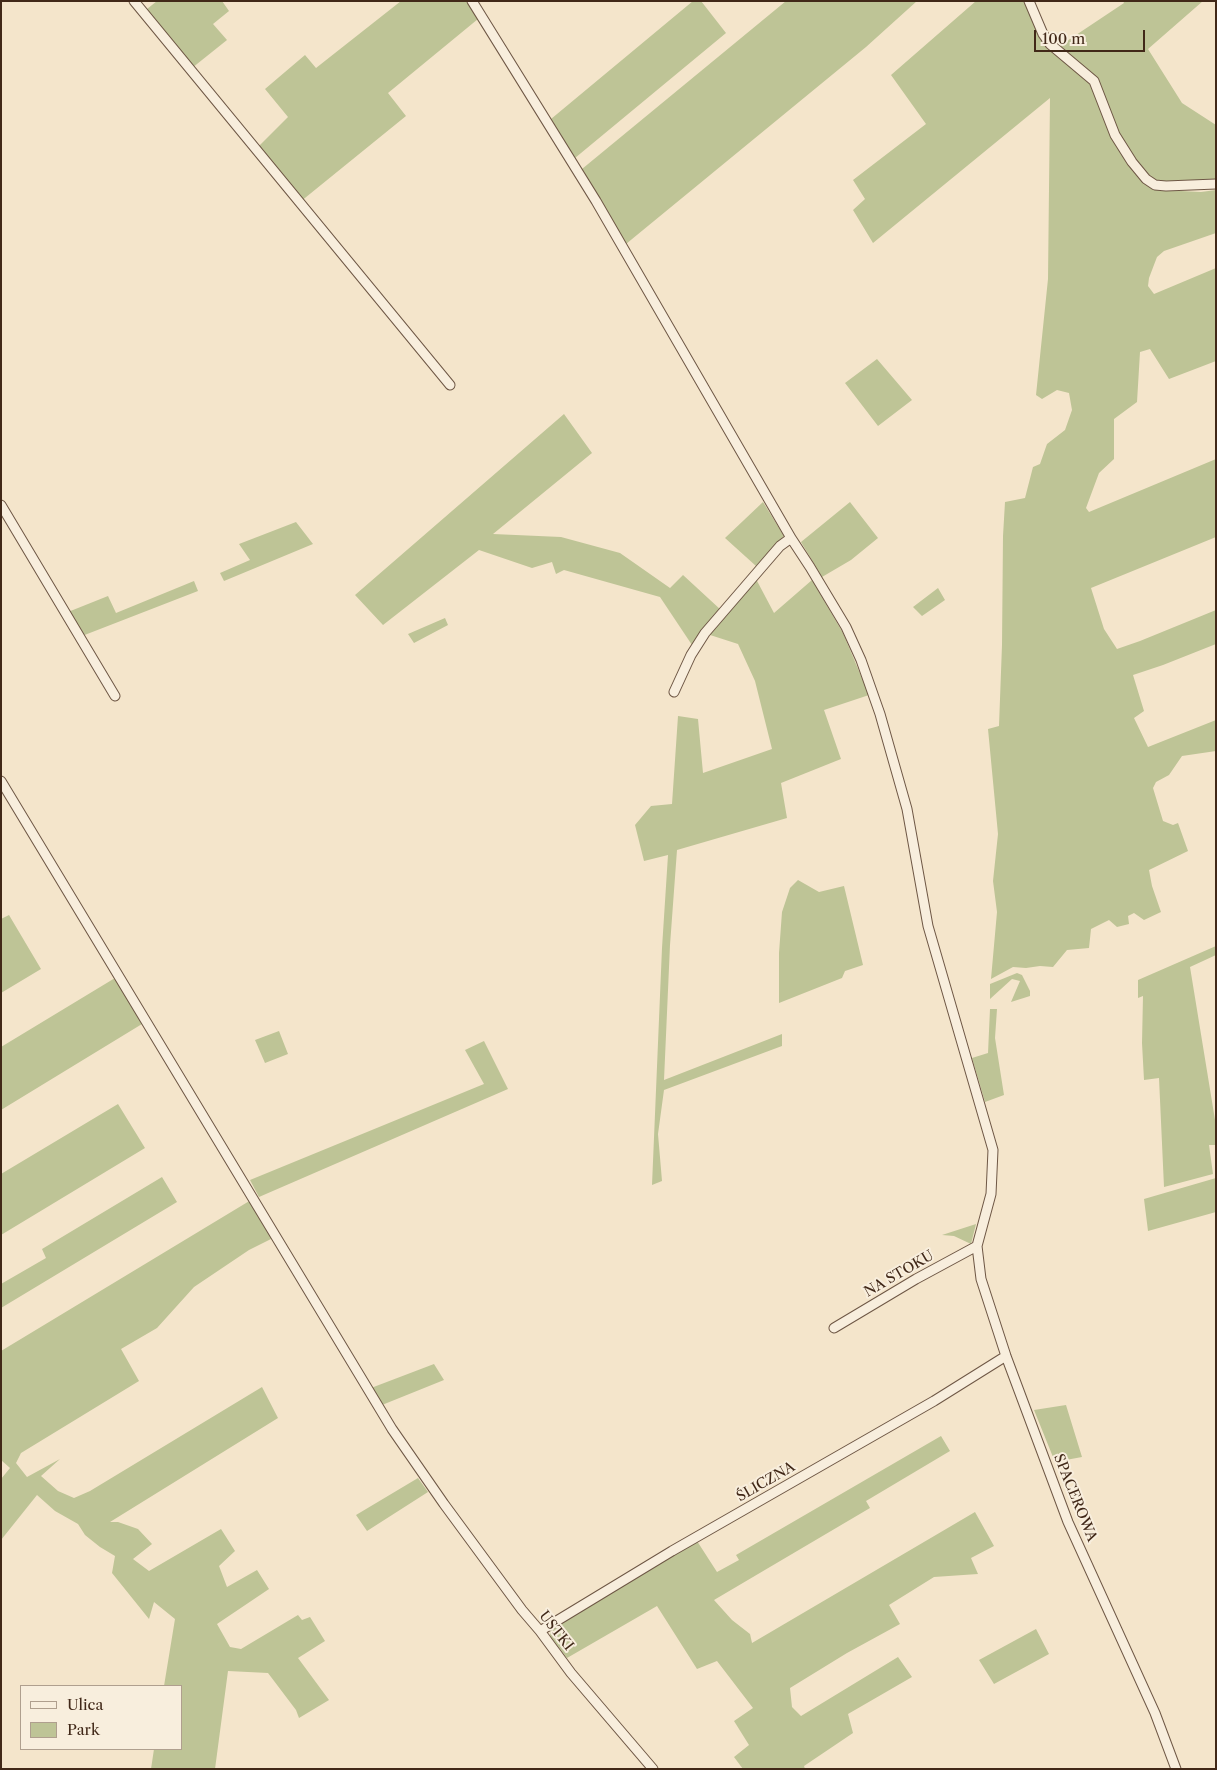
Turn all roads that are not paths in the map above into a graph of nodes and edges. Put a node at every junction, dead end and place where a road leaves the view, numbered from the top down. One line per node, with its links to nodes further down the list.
1 (134, 1): 5 (street)
2 (472, 1): 7 (street, SPACEROWA)
3 (1029, 1): 4 (street)
4 (1216, 184)
5 (450, 385)
6 (1, 505): 9 (street)
7 (791, 538): 8 (street); 11 (street, SPACEROWA)
8 (674, 692)
9 (115, 696)
10 (1, 781): 14 (street, USTKI)
11 (978, 1246): 12 (street, NA STOKU); 13 (street, SPACEROWA)
12 (834, 1328)
13 (1006, 1356): 14 (street, ŚLICZNA); 16 (street, SPACEROWA)
14 (540, 1631): 15 (street, USTKI)
15 (654, 1769)
16 (1176, 1769)

